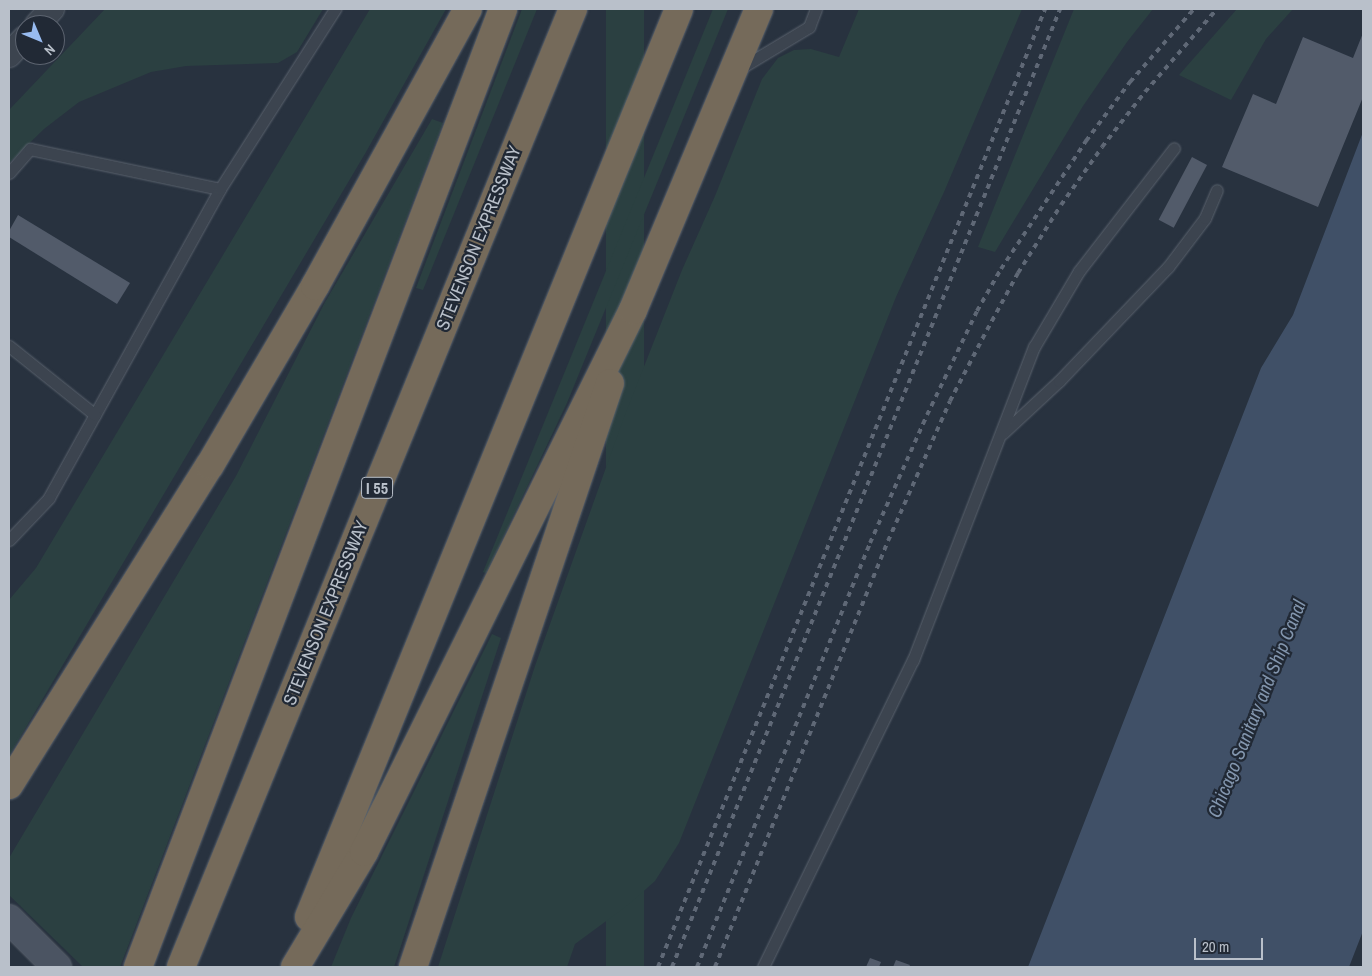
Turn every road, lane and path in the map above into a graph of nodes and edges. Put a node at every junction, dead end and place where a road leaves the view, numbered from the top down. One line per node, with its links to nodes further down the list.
1 (335, 9): 11 (lane)
2 (468, 9): 18 (highway)
3 (504, 9): 20 (highway)
4 (573, 9): 22 (highway, STEVENSON EXPRESSWAY / I 55)
5 (679, 9): 23 (highway)
6 (759, 9): 8 (highway)
7 (816, 9): 8 (lane)
8 (733, 72): 13 (highway)
9 (1174, 148): 16 (lane)
10 (9, 173): 11 (lane)
11 (220, 189): 15 (lane)
12 (1217, 190): 16 (lane)
13 (633, 310): 24 (highway); 25 (highway)
14 (9, 346): 15 (lane)
15 (95, 415): 17 (lane)
16 (1000, 436): 26 (lane)
17 (9, 540)
18 (9, 785)
19 (9, 919): 21 (main road)
20 (139, 964)
21 (57, 967)
22 (181, 967)
23 (289, 967)
24 (295, 967)
25 (413, 967)
26 (763, 967)

